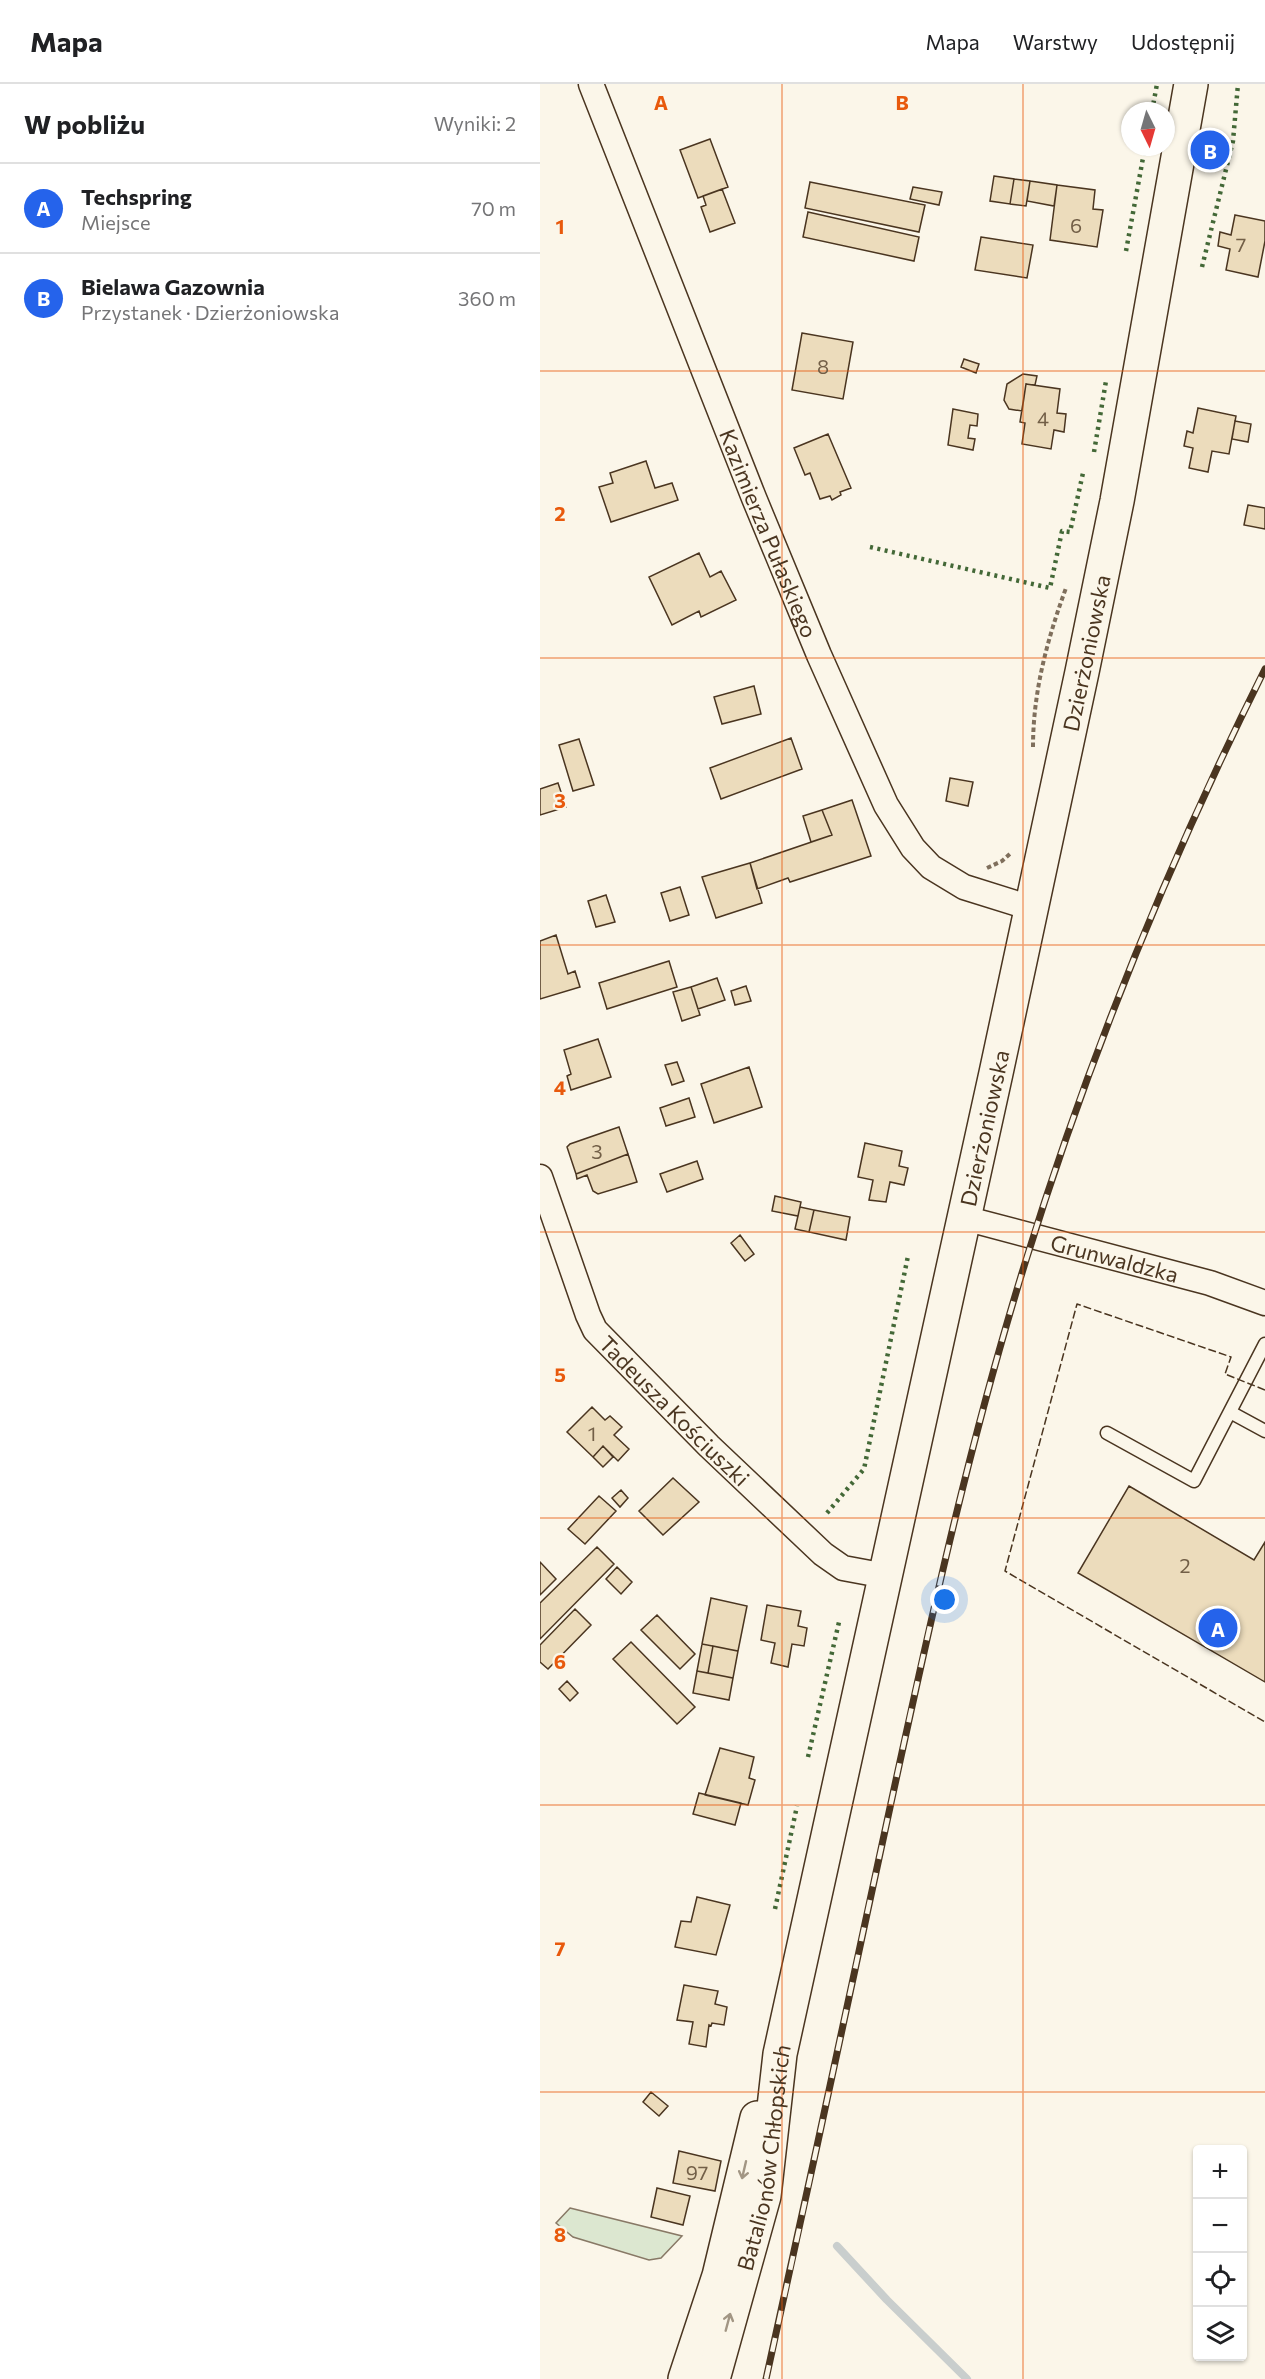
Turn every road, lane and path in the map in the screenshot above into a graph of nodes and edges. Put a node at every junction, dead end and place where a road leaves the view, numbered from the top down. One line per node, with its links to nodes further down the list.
1 (591, 84): 3 (street, Kazimierza Pułaskiego)
2 (1191, 84): 3 (main road, Dzierżoniowska)
3 (1031, 908): 5 (main road, Dzierżoniowska)
4 (540, 1177): 11 (street, Tadeusza Kościuszki)
5 (964, 1218): 6 (street, Grunwaldzka); 11 (main road, Dzierżoniowska)
6 (1265, 1303)
7 (1265, 1344): 8 (lane)
8 (1230, 1412): 9 (lane); 10 (lane)
9 (1265, 1431)
10 (1107, 1433)
11 (886, 1576): 12 (main road, Dzierżoniowska)
12 (780, 2054): 13 (main road, Batalionów Chłopskich, one-way to 13); 14 (main road, Batalionów Chłopskich, one-way to 12)
13 (685, 2379)
14 (713, 2379)

